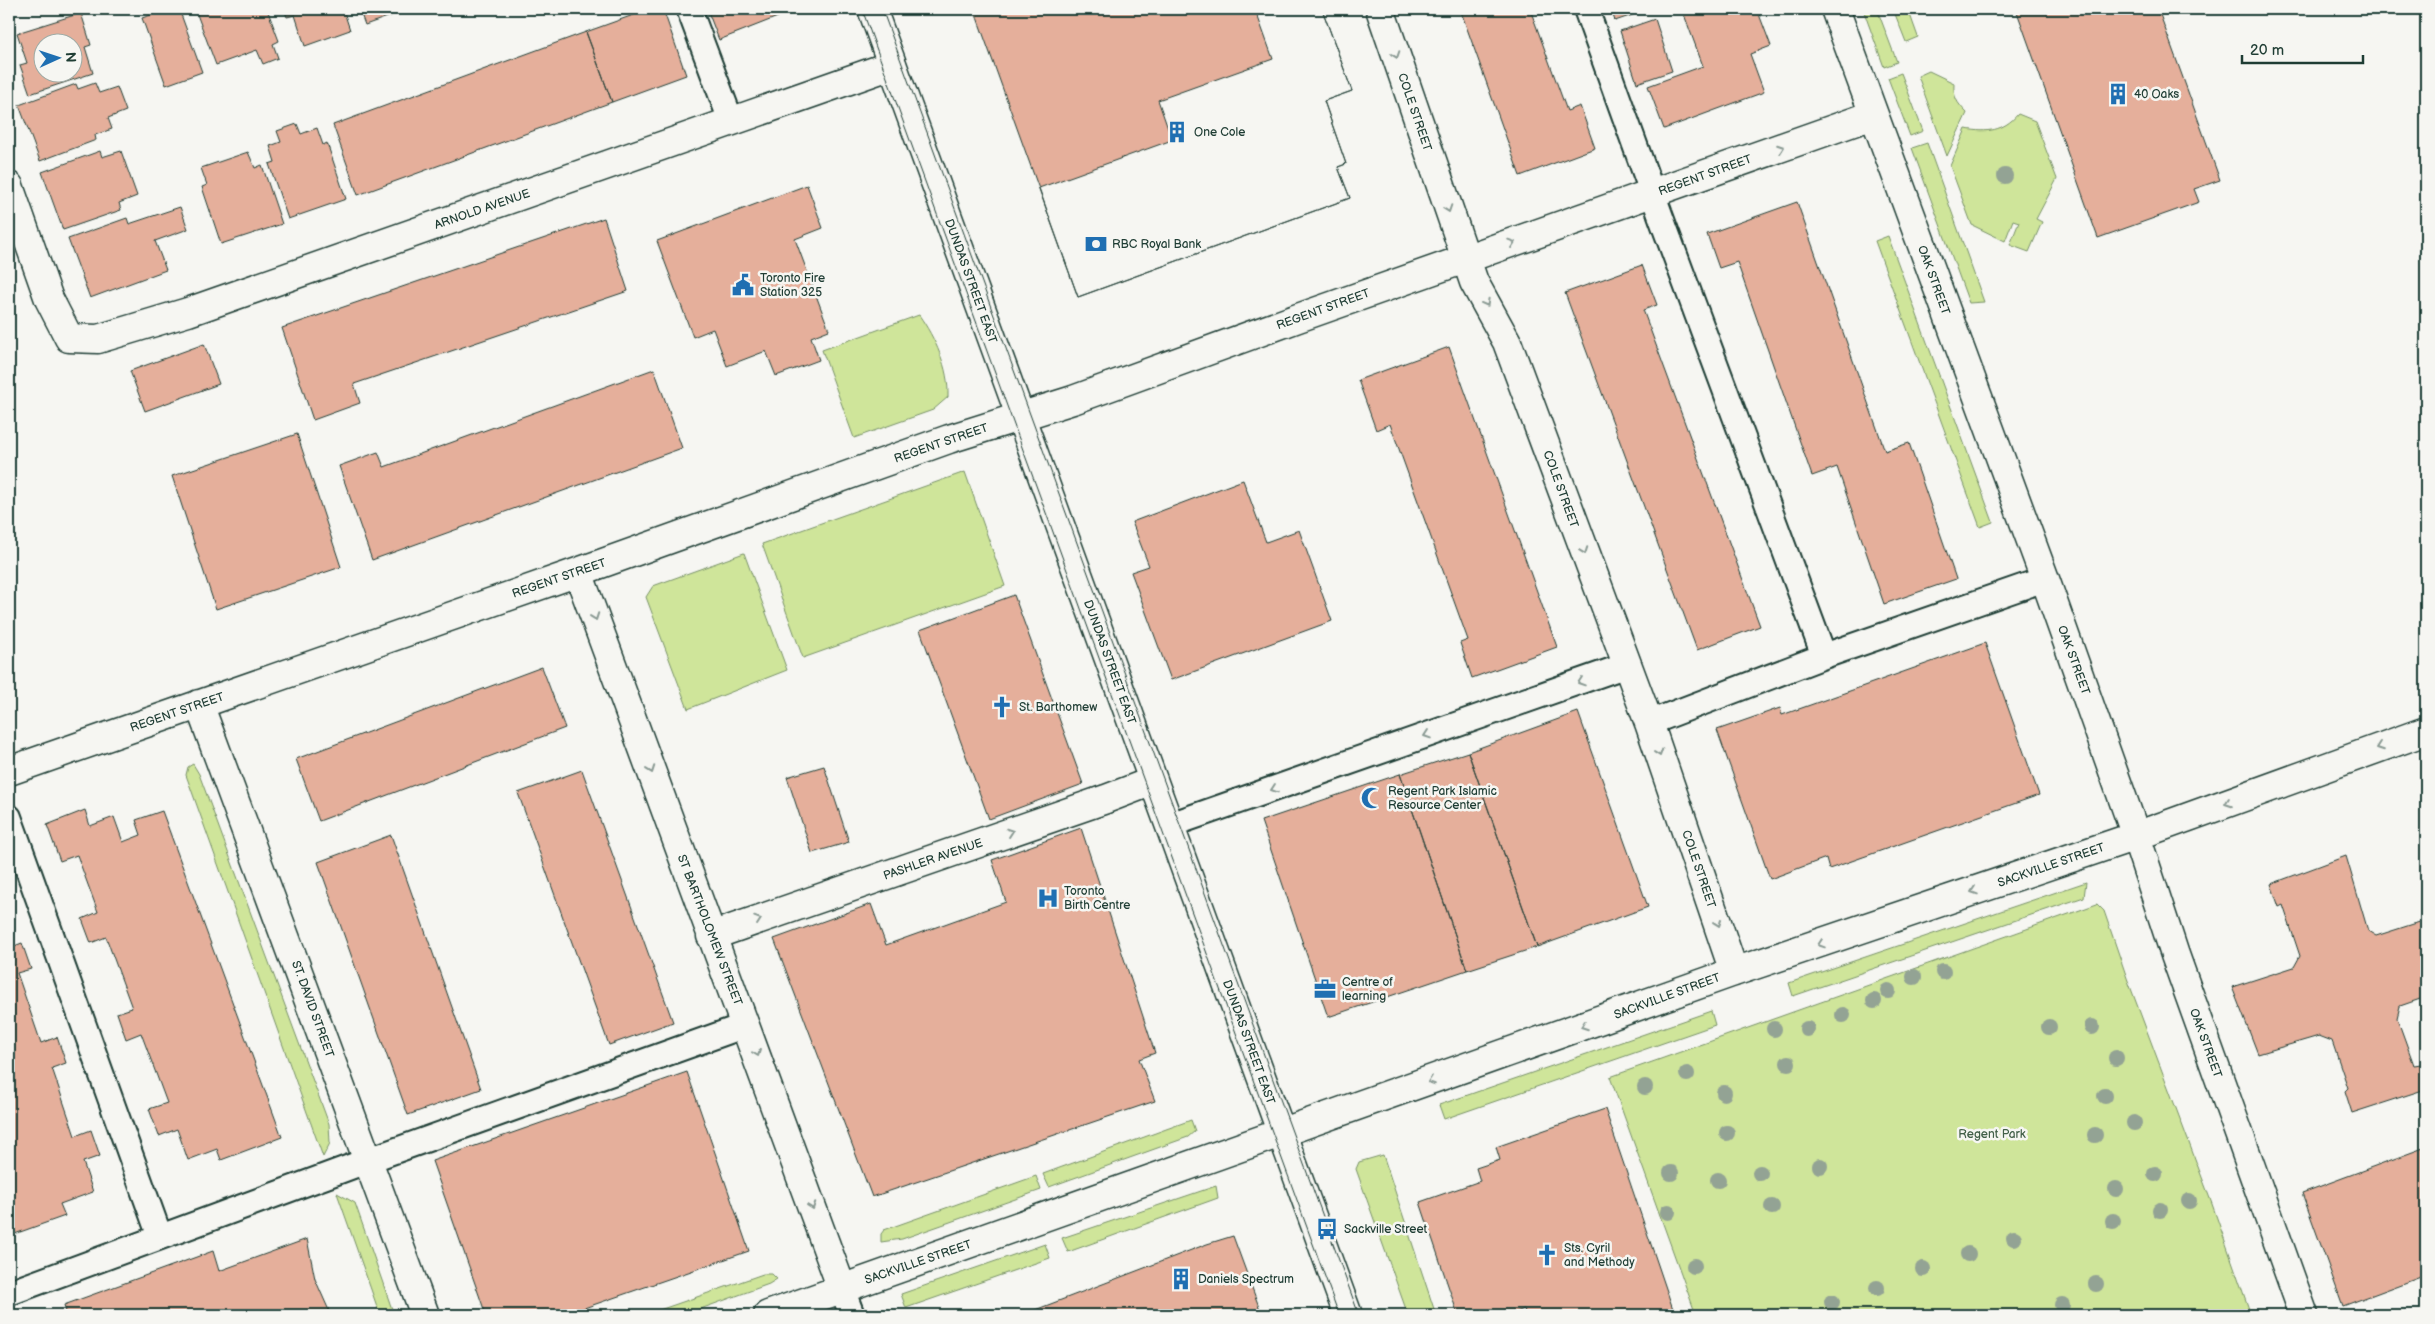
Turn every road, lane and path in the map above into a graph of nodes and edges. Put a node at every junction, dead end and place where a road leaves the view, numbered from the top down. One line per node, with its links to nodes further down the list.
1 (689, 9): 8 (lane)
2 (872, 9): 6 (street, DUNDAS STREET EAST)
3 (1380, 9): 11 (street, COLE STREET, one-way to 11)
4 (1586, 9): 10 (lane)
5 (1835, 9): 7 (street, OAK STREET)
6 (892, 65): 8 (street, ARNOLD AVENUE); 12 (street, DUNDAS STREET EAST)
7 (1873, 115): 10 (street, REGENT STREET, one-way to 7); 14 (street, OAK STREET)
8 (731, 121): 9 (street, ARNOLD AVENUE)
9 (9, 186)
10 (1652, 193): 11 (street, REGENT STREET, one-way to 10); 15 (lane)
11 (1466, 259): 12 (street, REGENT STREET); 16 (street, COLE STREET, one-way to 16)
12 (1021, 417): 13 (street, REGENT STREET); 21 (street, DUNDAS STREET EAST)
13 (578, 572): 17 (street, REGENT STREET); 25 (street, ST BARTHOLOMEW STREET, one-way to 25)
14 (2045, 579): 15 (lane); 24 (street, OAK STREET)
15 (1824, 656): 18 (lane)
16 (1626, 665): 18 (street, COLE STREET); 23 (lane, one-way to 23)
17 (199, 704): 20 (street, REGENT STREET); 29 (street, ST. DAVID STREET)
18 (1649, 723): 26 (street, COLE STREET, one-way to 26)
19 (2426, 731): 24 (street, SACKVILLE STREET, one-way to 24)
20 (9, 771)
21 (1153, 781): 23 (street, DUNDAS STREET EAST); 25 (street, PASHLER AVENUE, one-way to 21)
22 (9, 817): 30 (lane)
23 (1170, 825): 28 (street, DUNDAS STREET EAST)
24 (2136, 836): 26 (street, SACKVILLE STREET, one-way to 26); 37 (street, OAK STREET)
25 (711, 936): 27 (street, ST BARTHOLOMEW STREET)
26 (1734, 972): 28 (street, SACKVILLE STREET, one-way to 28)
27 (746, 1025): 29 (lane); 31 (street, ST BARTHOLOMEW STREET, one-way to 31)
28 (1282, 1134): 31 (street, SACKVILLE STREET); 36 (street, DUNDAS STREET EAST)
29 (369, 1160): 30 (lane); 33 (street, ST. DAVID STREET)
30 (160, 1237): 32 (lane)
31 (842, 1289): 34 (street, SACKVILLE STREET); 35 (lane)
32 (9, 1293)
33 (425, 1315)
34 (768, 1315)
35 (852, 1315)
36 (1348, 1315)
37 (2304, 1315)

